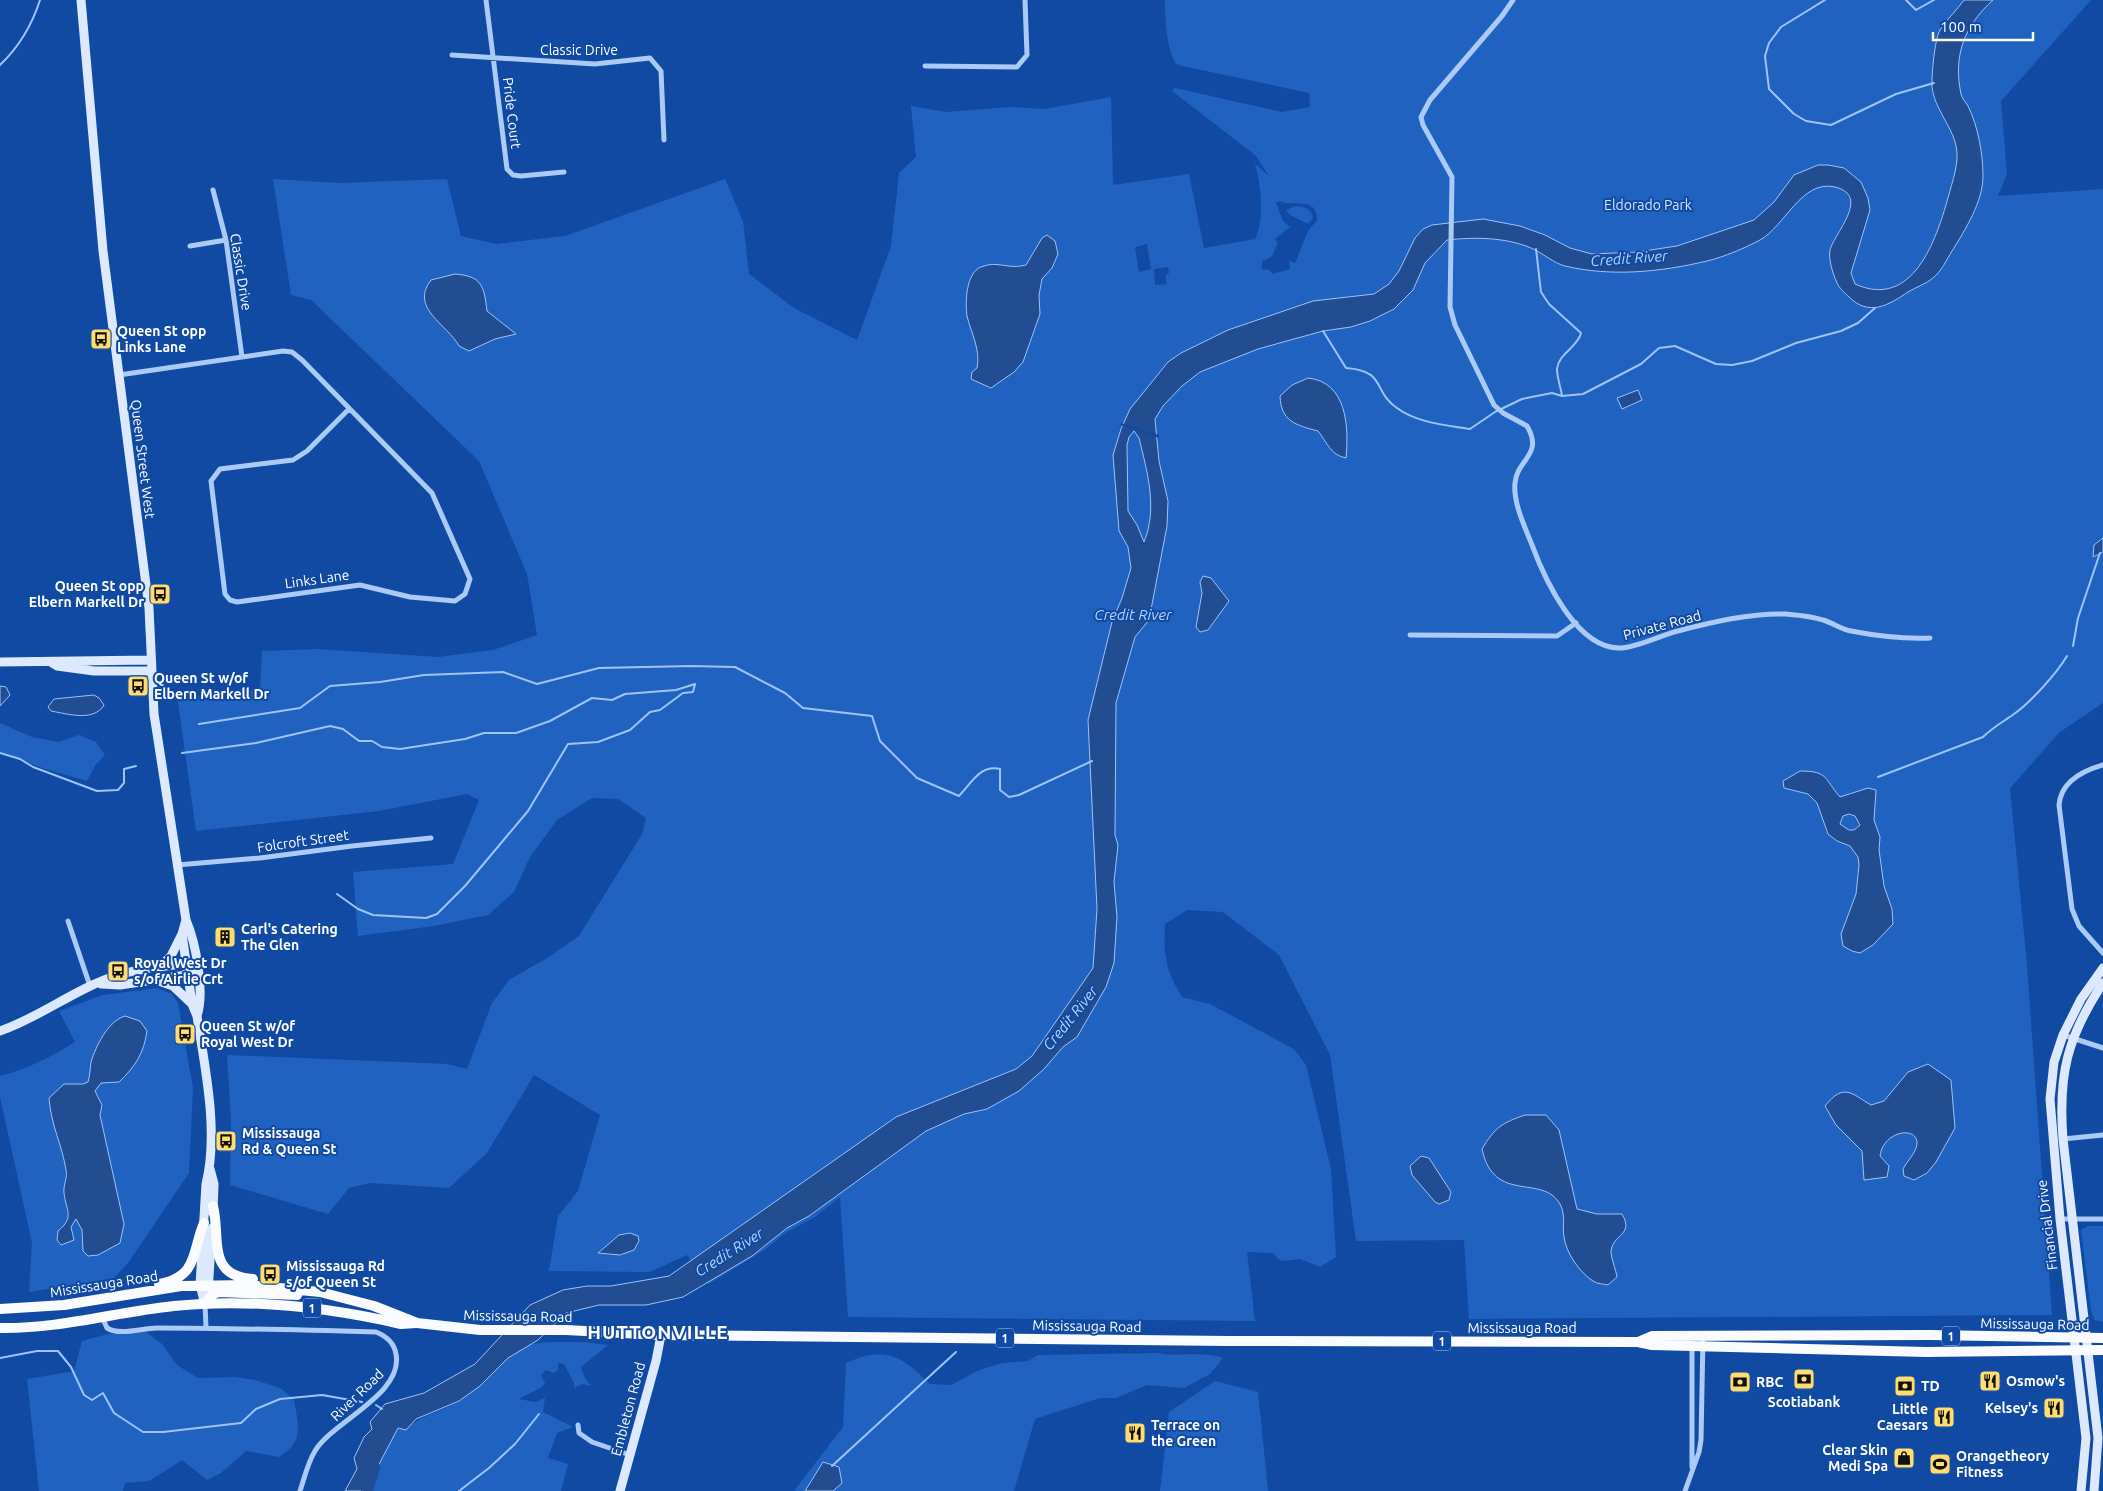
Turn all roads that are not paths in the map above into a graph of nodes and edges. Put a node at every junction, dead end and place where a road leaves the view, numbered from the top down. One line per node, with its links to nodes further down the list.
1 (81, 0): 14 (street, Queen Street West)
2 (486, 0): 6 (street, Pride Court)
3 (1026, 0): 7 (street)
4 (1512, 0): 16 (street, Private Road)
5 (452, 55): 6 (street, Classic Drive)
6 (494, 58): 8 (street, Classic Drive); 9 (street, Pride Court)
7 (925, 66)
8 (664, 140)
9 (564, 172)
10 (213, 190): 11 (street, Classic Drive)
11 (226, 240): 12 (street); 13 (street, Classic Drive)
12 (190, 246)
13 (242, 357): 14 (street, Links Lane); 15 (street, Links Lane)
14 (118, 375): 19 (street, Queen Street West)
15 (349, 409): 15 (street, Links Lane)
16 (1576, 623): 17 (street); 18 (street, Private Road)
17 (1410, 635)
18 (1930, 638)
19 (152, 660): 21 (street); 22 (street, Queen Street West)
20 (0, 662): 21 (street)
21 (52, 663): 22 (street)
22 (152, 671): 25 (street, Queen Street West)
23 (2103, 765): 29 (street)
24 (431, 838): 25 (street, Folcroft Street)
25 (177, 865): 26 (street, Queen Street West)
26 (186, 920): 28 (street, Queen Street West); 30 (street, Queen Street West)
27 (68, 921): 38 (street)
28 (182, 934): 31 (street, Queen Street West); 32 (street)
29 (2103, 953)
30 (196, 962): 31 (street); 34 (street, Queen Street West)
31 (186, 964): 32 (street); 35 (street, Queen Street West)
32 (158, 968): 38 (street)
33 (2103, 968): 42 (street, Financial Drive)
34 (197, 973): 35 (street); 40 (street, Queen Street West)
35 (188, 975): 36 (street); 39 (street, Queen Street West)
36 (154, 980): 38 (street); 39 (street)
37 (2103, 983): 43 (street, Financial Drive)
38 (94, 985): 41 (street)
39 (192, 1004): 40 (street, Queen Street West)
40 (197, 1016): 47 (street, Queen Street West)
41 (0, 1031)
42 (2063, 1035): 43 (street); 49 (street, Financial Drive)
43 (2074, 1038): 44 (street); 46 (street, Financial Drive)
44 (2103, 1048)
45 (2103, 1136): 46 (street)
46 (2063, 1139): 50 (street, Financial Drive)
47 (210, 1169): 48 (street, Queen Street West); 52 (street, Queen Street West)
48 (213, 1206): 53 (street, Queen Street West); 54 (main road)
49 (2060, 1219): 50 (street); 66 (street, Financial Drive)
50 (2072, 1219): 51 (street); 66 (street, Financial Drive)
51 (2103, 1219)
52 (204, 1223): 53 (street, Queen Street West); 56 (main road)
53 (205, 1285): 54 (main road, Mississauga Road / 1); 56 (main road, Mississauga Road / 1); 57 (street, Queen Street West)
54 (302, 1289): 55 (main road, Mississauga Road / 1)
55 (320, 1292): 57 (main road); 60 (main road, Mississauga Road / 1)
56 (132, 1294): 58 (main road, Mississauga Road / 1)
57 (205, 1304): 59 (main road, Mississauga Road / 1); 60 (main road, Mississauga Road / 1); 62 (street)
58 (0, 1309)
59 (102, 1317): 61 (main road, Mississauga Road / 1); 62 (street, River Road)
60 (417, 1323): 63 (main road, Mississauga Road / 1)
61 (0, 1328)
62 (206, 1328): 73 (street, River Road)
63 (661, 1335): 65 (main road, Mississauga Road / 1); 69 (street, Embleton Road)
64 (2103, 1338): 66 (main road, Mississauga Road / 1)
65 (1697, 1341): 66 (main road, Mississauga Road / 1); 66 (main road, Mississauga Road / 1); 72 (street); 72 (street)
66 (2081, 1344): 67 (main road, Mississauga Road / 1); 70 (street, Financial Drive); 71 (street, Financial Drive)
67 (2103, 1350)
68 (578, 1425): 69 (street)
69 (630, 1455): 74 (street, Embleton Road)
70 (2085, 1458): 71 (street); 76 (street, Financial Drive)
71 (2100, 1459): 77 (street, Financial Drive)
72 (1692, 1470): 75 (street)
73 (300, 1491)
74 (620, 1491)
75 (1685, 1491)
76 (2082, 1491)
77 (2094, 1491)

